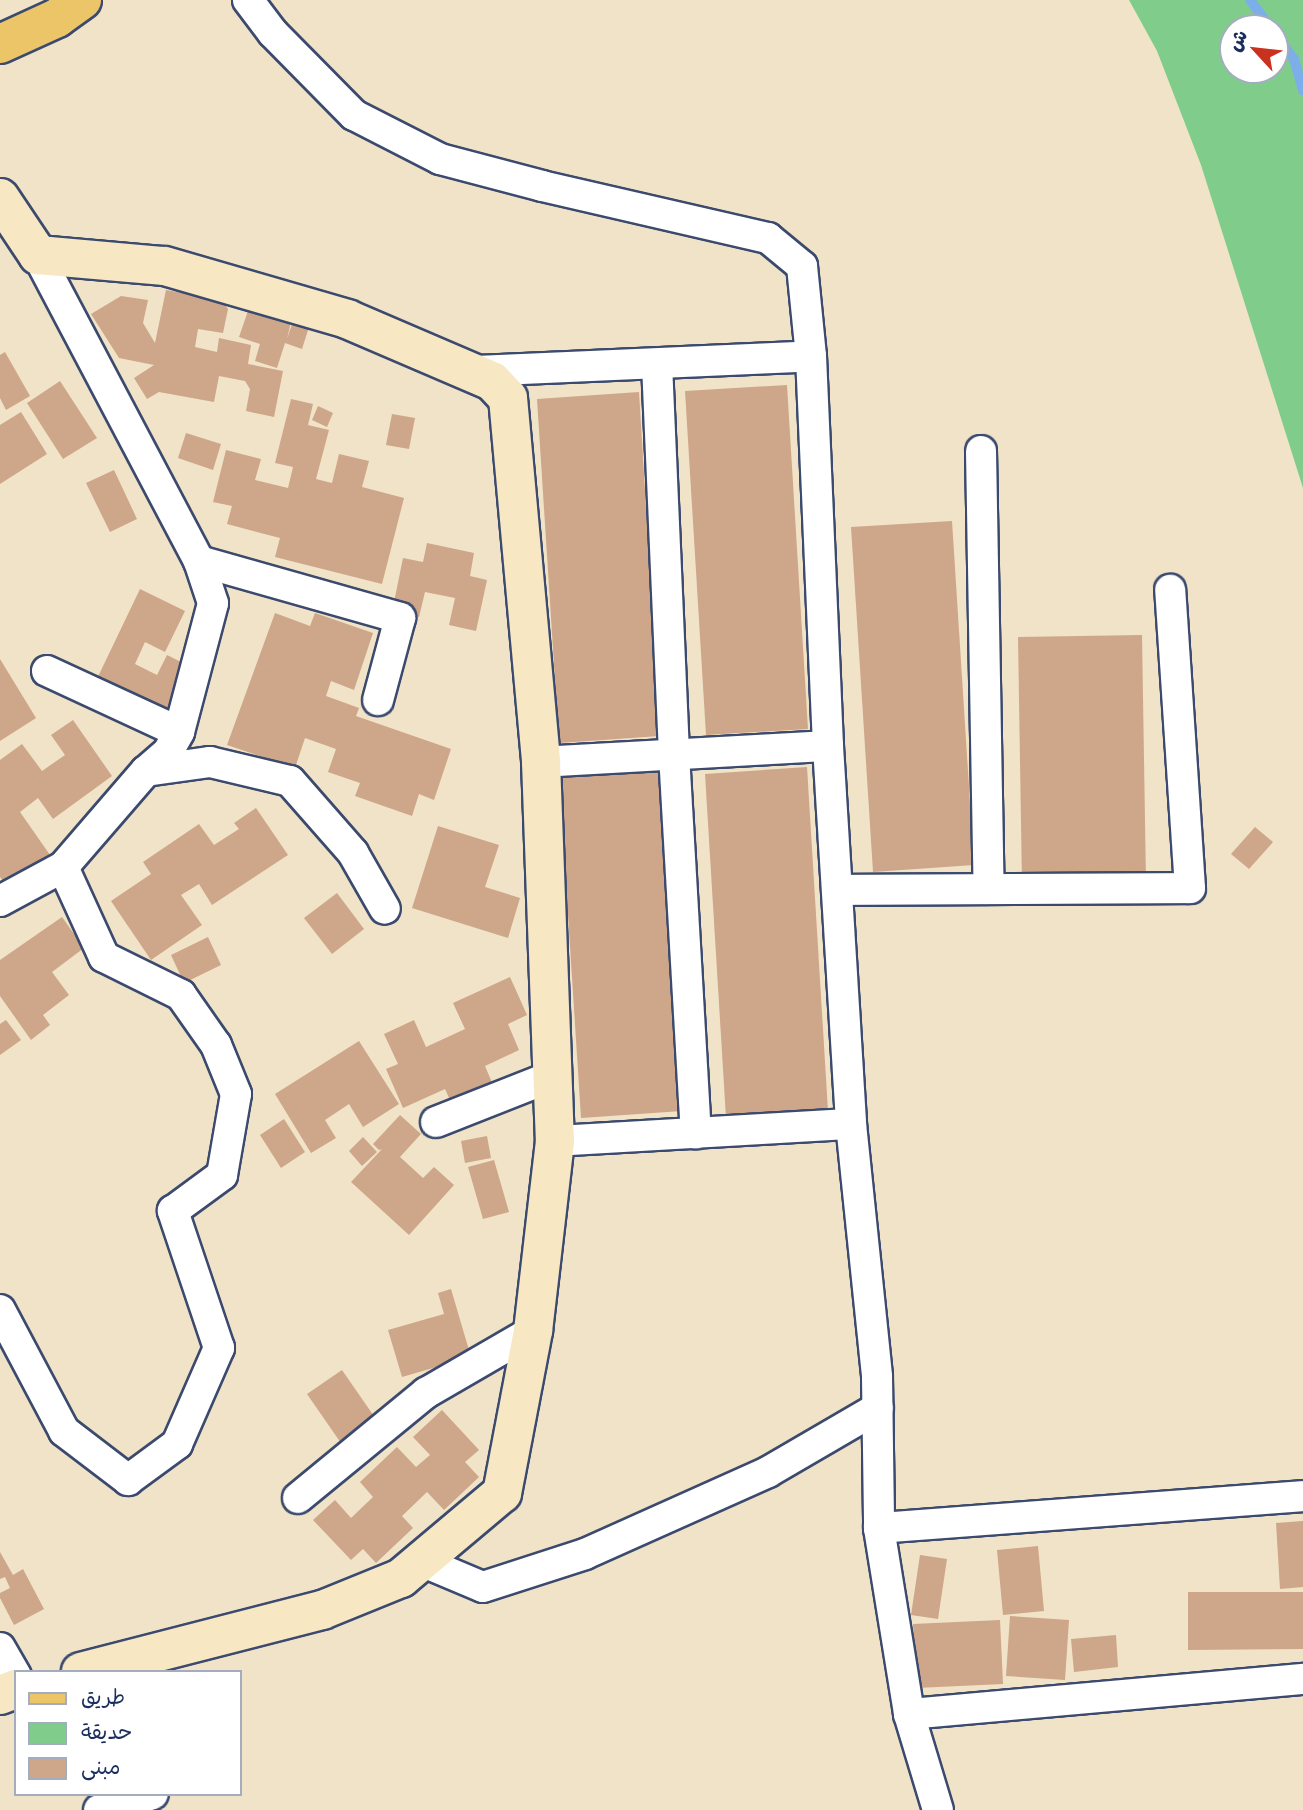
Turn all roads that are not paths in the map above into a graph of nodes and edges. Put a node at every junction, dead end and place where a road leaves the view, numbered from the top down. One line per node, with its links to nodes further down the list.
1 (82, 0): 3 (main road)
2 (248, 0): 6 (street)
3 (0, 44)
4 (0, 198): 5 (street)
5 (38, 255): 8 (street); 10 (street)
6 (811, 356): 7 (street); 15 (street)
7 (657, 364): 8 (street); 16 (street)
8 (474, 371): 17 (street)
9 (981, 451): 20 (street)
10 (198, 561): 13 (street); 14 (street)
11 (1170, 590): 20 (street)
12 (47, 671): 14 (street)
13 (378, 700)
14 (179, 732): 18 (street)
15 (828, 746): 16 (street); 21 (street)
16 (674, 754): 17 (street); 27 (street)
17 (541, 762): 24 (street)
18 (146, 771): 19 (street); 23 (street)
19 (63, 867): 22 (street); 29 (street)
20 (989, 889): 21 (street)
21 (839, 890): 26 (street)
22 (0, 901)
23 (385, 909)
24 (553, 1076): 25 (street); 28 (street)
25 (436, 1122)
26 (851, 1125): 27 (street); 31 (street)
27 (696, 1133): 28 (street)
28 (555, 1141): 30 (street)
29 (0, 1310)
30 (533, 1331): 33 (street); 35 (street)
31 (878, 1408): 34 (street); 35 (street)
32 (1303, 1496): 34 (street)
33 (298, 1498)
34 (879, 1528): 40 (street)
35 (421, 1561): 37 (street)
36 (0, 1648): 38 (street)
37 (89, 1670)
38 (14, 1672)
39 (1303, 1679): 40 (street)
40 (909, 1714): 43 (street)
41 (146, 1796): 42 (street)
42 (99, 1810)
43 (938, 1810)

